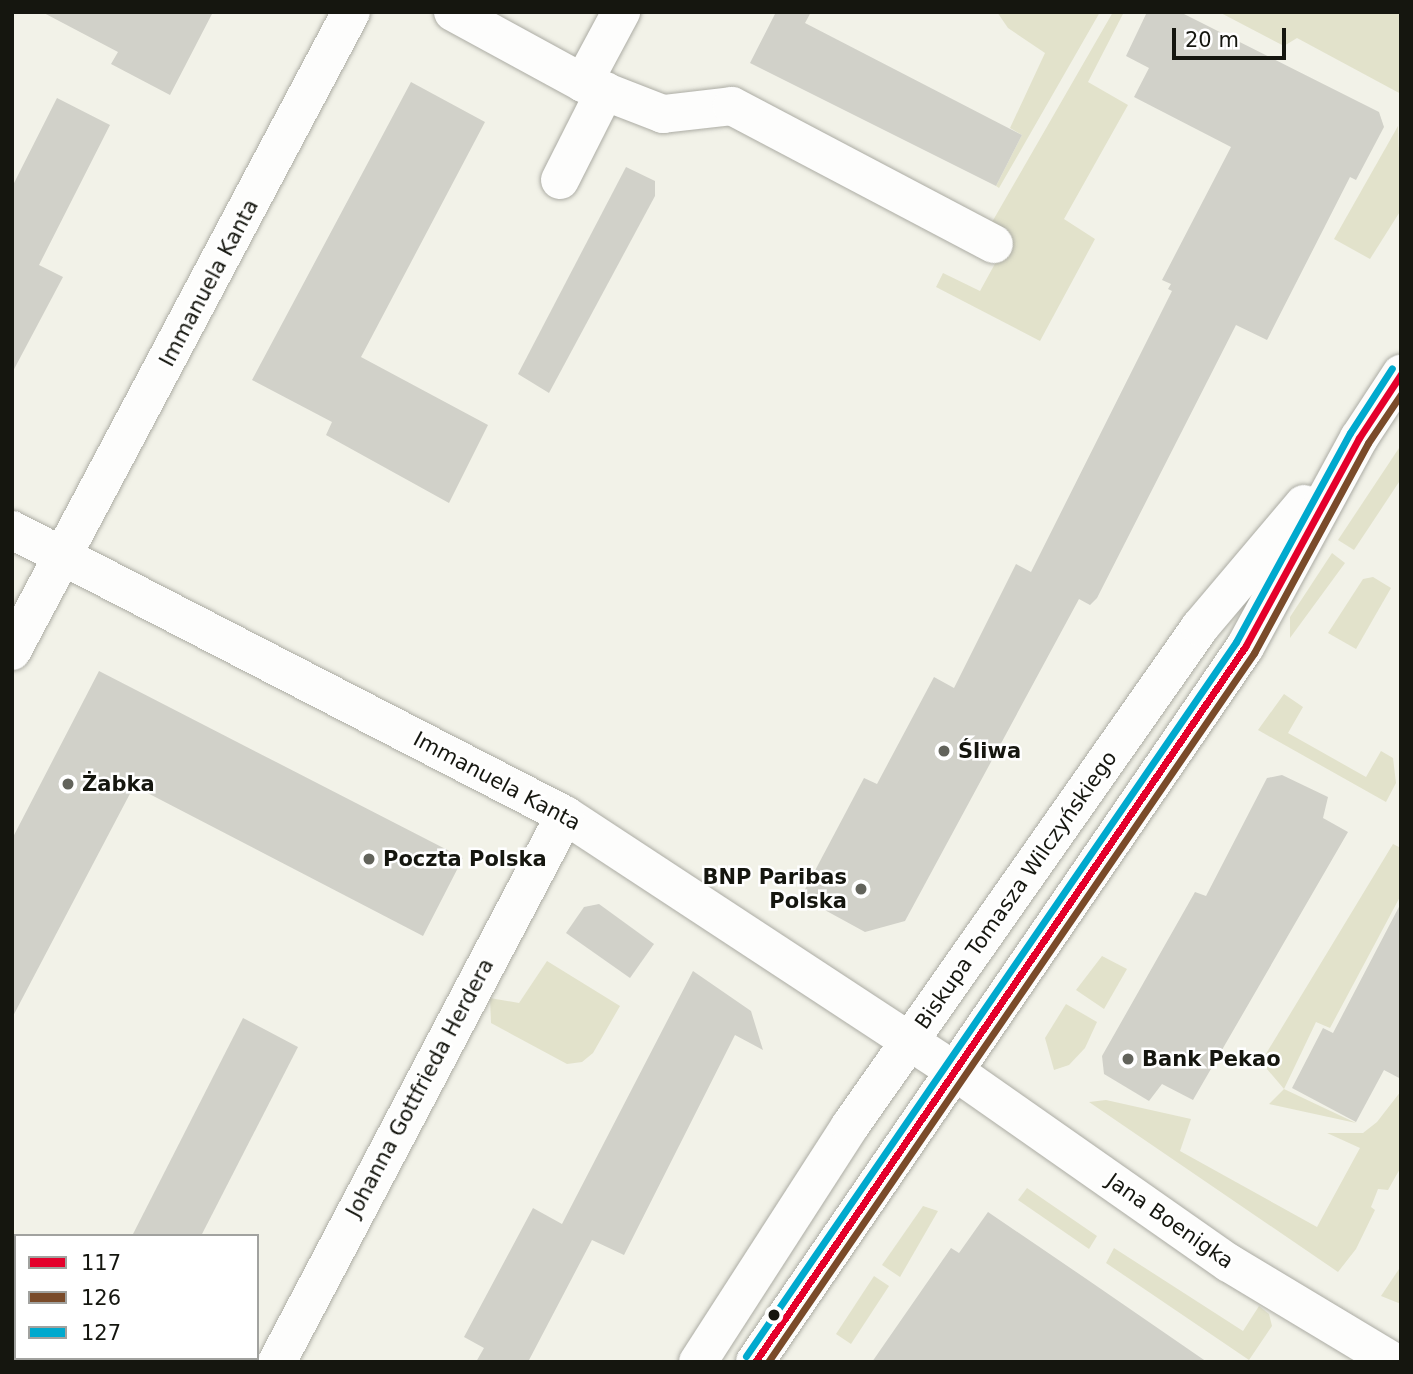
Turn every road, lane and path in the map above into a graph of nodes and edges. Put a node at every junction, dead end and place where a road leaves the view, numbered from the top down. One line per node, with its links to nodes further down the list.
1 (351, 12): 10 (street, Immanuela Kanta)
2 (453, 12): 4 (street)
3 (621, 12): 4 (street)
4 (594, 87): 5 (street); 6 (street)
5 (560, 180)
6 (994, 244)
7 (1401, 374): 8 (street, Biskupa Tomasza Wilczyńskiego)
8 (1359, 438): 13 (street, Biskupa Tomasza Wilczyńskiego); 14 (street, Biskupa Tomasza Wilczyńskiego)
9 (12, 530): 10 (street, Immanuela Kanta)
10 (65, 553): 11 (street); 12 (street, Immanuela Kanta)
11 (12, 650)
12 (565, 815): 13 (street, Immanuela Kanta); 15 (street, Johanna Gottfrieda Herdera)
13 (909, 1041): 14 (street, Immanuela Kanta); 16 (street, Biskupa Tomasza Wilczyńskiego)
14 (953, 1070): 17 (street, Biskupa Tomasza Wilczyńskiego); 18 (street, Jana Boenigka)
15 (277, 1362)
16 (698, 1362)
17 (755, 1362)
18 (1394, 1362)

